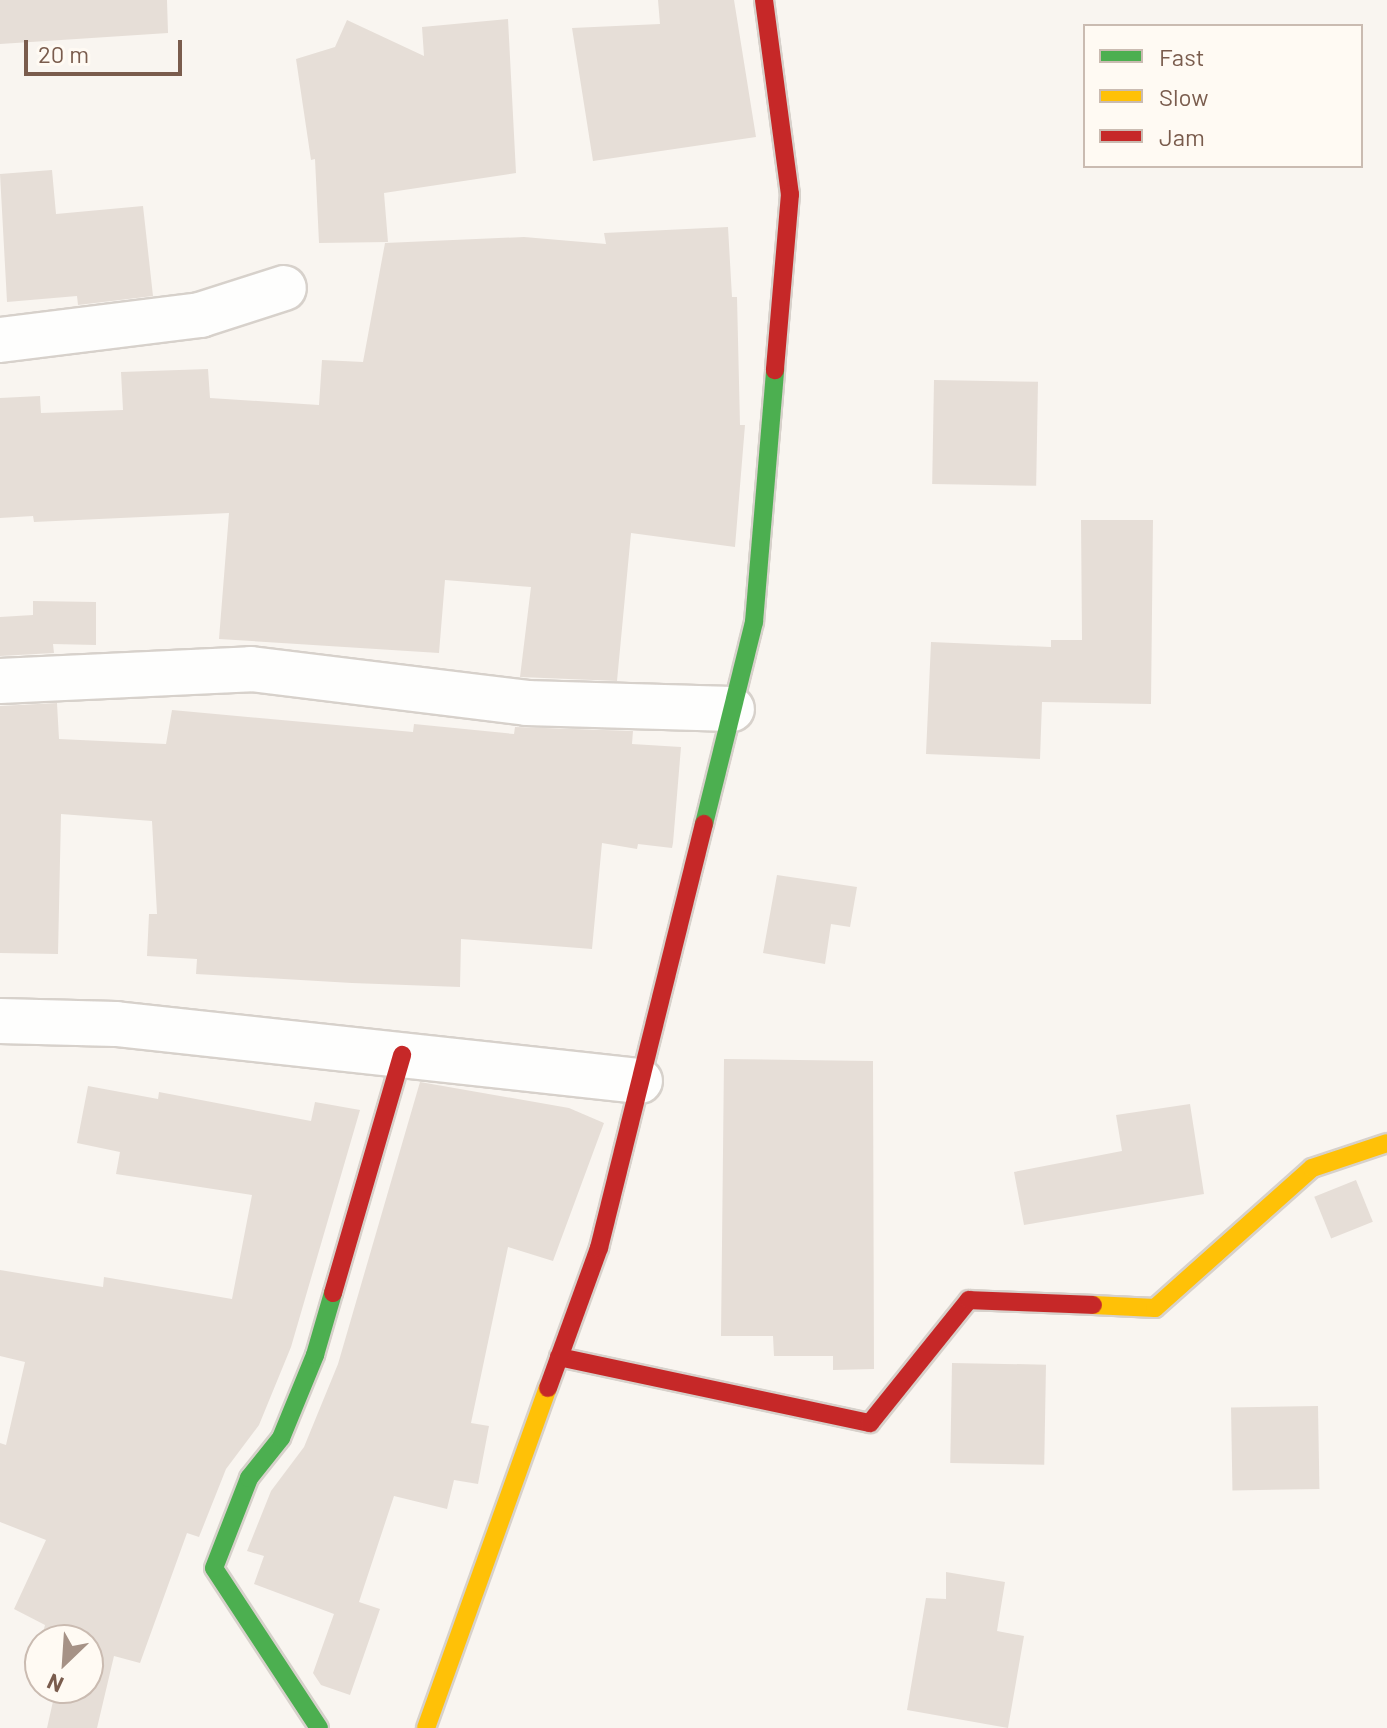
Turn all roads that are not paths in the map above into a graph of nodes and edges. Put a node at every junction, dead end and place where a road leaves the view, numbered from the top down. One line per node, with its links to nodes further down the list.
1 (764, 0): 5 (street)
2 (284, 288): 3 (street)
3 (0, 340)
4 (0, 681): 5 (street)
5 (732, 709): 8 (street)
6 (0, 1021): 7 (street)
7 (402, 1055): 8 (street); 11 (street)
8 (640, 1081): 10 (street)
9 (1387, 1143): 10 (street)
10 (559, 1357): 12 (street)
11 (319, 1728)
12 (426, 1728)

